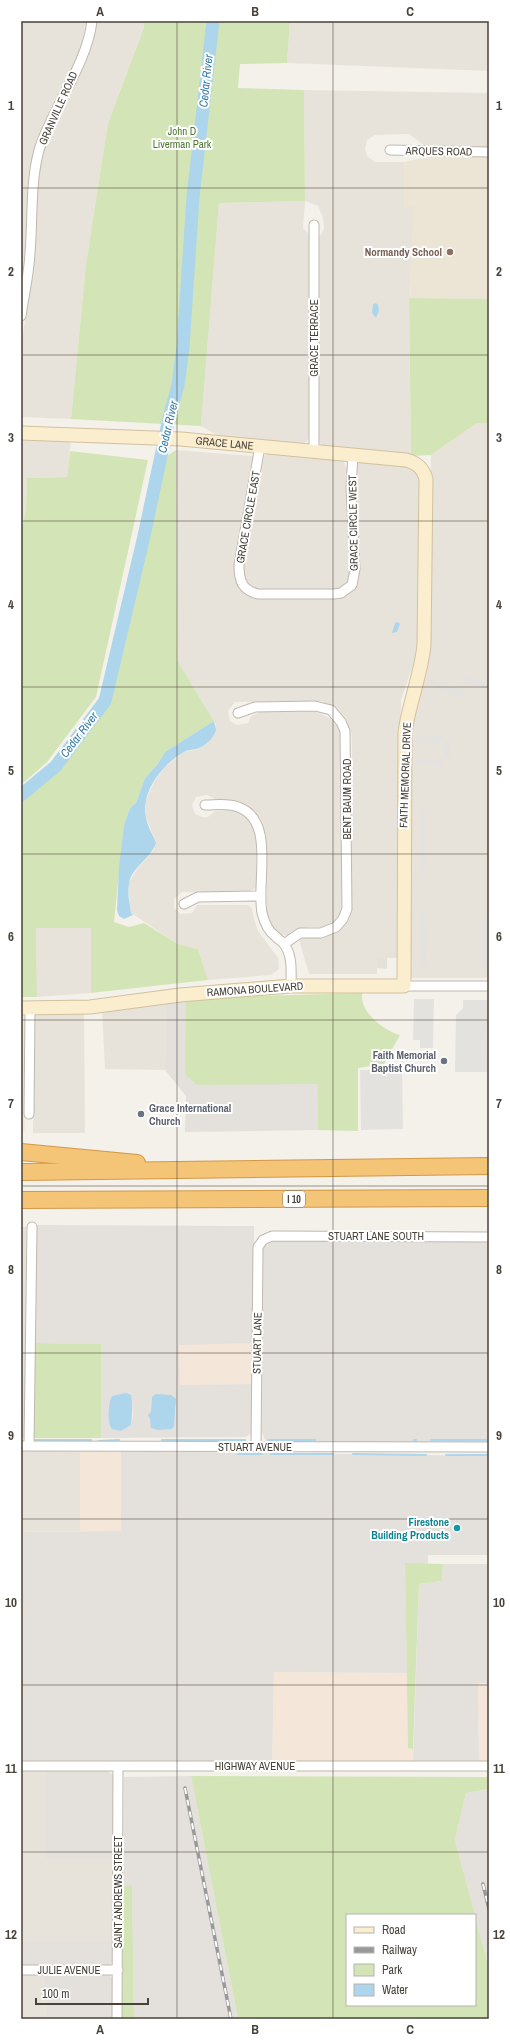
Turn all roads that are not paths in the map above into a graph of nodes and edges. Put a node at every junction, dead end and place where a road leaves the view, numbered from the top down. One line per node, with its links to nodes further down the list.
1 (92, 21): 5 (street, GRANVILLE ROAD)
2 (390, 150): 3 (street, ARQUES ROAD)
3 (489, 152)
4 (314, 225): 8 (street, GRACE TERRACE)
5 (21, 316)
6 (21, 433): 7 (street, GRACE LANE)
7 (260, 446): 8 (street, GRACE LANE); 11 (street, GRACE CIRCLE EAST)
8 (314, 451): 9 (street, GRACE LANE)
9 (353, 455): 10 (street, GRACE LANE); 11 (street, GRACE CIRCLE WEST)
10 (423, 471): 18 (street, FAITH MEMORIAL DRIVE)
11 (347, 589)
12 (238, 713): 16 (street, BENT BAUM ROAD)
13 (205, 805): 14 (street)
14 (261, 896): 15 (street); 16 (street)
15 (184, 904)
16 (284, 944): 17 (street)
17 (291, 986): 18 (street, RAMONA BOULEVARD); 20 (street, RAMONA BOULEVARD)
18 (404, 986): 19 (street, RAMONA BOULEVARD)
19 (489, 986)
20 (25, 1008): 21 (street)
21 (29, 1114)
22 (21, 1152): 24 (highway)
23 (489, 1166): 24 (highway)
24 (170, 1171): 25 (highway)
25 (21, 1172)
26 (489, 1198): 28 (highway, I 10)
27 (21, 1200): 28 (highway, I 10)
28 (98, 1200): 29 (highway)
29 (21, 1208)
30 (32, 1227): 33 (street)
31 (489, 1237): 32 (street, STUART LANE SOUTH)
32 (263, 1240): 34 (street, STUART LANE)
33 (25, 1446): 34 (street, STUART AVENUE)
34 (256, 1447): 35 (street, STUART AVENUE)
35 (489, 1447)
36 (21, 1766): 37 (street, HIGHWAY AVENUE)
37 (118, 1766): 38 (street, HIGHWAY AVENUE); 40 (street, SAINT ANDREWS STREET)
38 (489, 1766)
39 (21, 1970): 40 (street, JULIE AVENUE)
40 (118, 1970): 41 (street, SAINT ANDREWS STREET)
41 (117, 2019)

